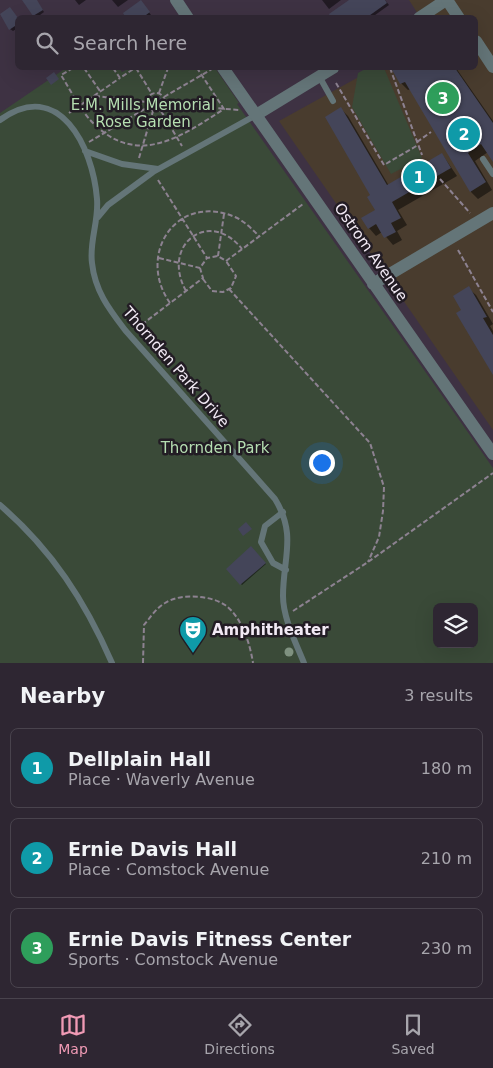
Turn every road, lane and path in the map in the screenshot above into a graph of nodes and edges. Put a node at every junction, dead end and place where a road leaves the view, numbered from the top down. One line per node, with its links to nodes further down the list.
1 (176, 0): 3 (street)
2 (447, 0): 4 (street); 5 (street)
3 (186, 15)
4 (424, 15)
5 (457, 15)
6 (478, 44): 7 (street)
7 (493, 67)
8 (70, 70): 31 (path)
9 (85, 70): 23 (path)
10 (114, 70): 21 (path)
11 (132, 70): 21 (path)
12 (136, 70): 25 (path)
13 (167, 70): 24 (path)
14 (198, 70): 19 (path)
15 (211, 70): 19 (path)
16 (224, 70): 36 (street, Ostrom Avenue)
17 (330, 70): 20 (street)
18 (391, 70): 42 (path)
19 (202, 75): 27 (path); 33 (path)
20 (319, 76): 28 (lane); 36 (street)
21 (120, 78): 23 (path)
22 (336, 83): 42 (path)
23 (100, 91): 26 (path)
24 (160, 93): 25 (path); 27 (path)
25 (152, 94): 29 (path)
26 (93, 96): 29 (path); 31 (path)
27 (164, 97): 30 (path)
28 (333, 101)
29 (147, 102): 32 (path)
30 (166, 104): 33 (path); 35 (path)
31 (80, 105): 37 (path); 40 (path)
32 (148, 107): 34 (path); 40 (path)
33 (224, 109): 36 (path); 41 (path)
34 (153, 111): 35 (path); 43 (path)
35 (161, 111): 41 (path)
36 (256, 115): 45 (lane); 53 (street, Ostrom Avenue)
37 (63, 118): 38 (lane, Thornden Park Drive); 44 (lane, Thornden Park Drive)
38 (0, 120)
39 (431, 132): 42 (path)
40 (104, 133): 43 (path); 44 (path)
41 (177, 137): 43 (path); 45 (path)
42 (418, 144): 46 (path)
43 (142, 147): 48 (path)
44 (84, 148): 48 (lane); 57 (lane, Thornden Park Drive)
45 (187, 154): 49 (lane)
46 (422, 155)
47 (483, 159): 50 (lane)
48 (137, 165): 49 (lane)
49 (158, 169): 57 (lane)
50 (493, 174)
51 (158, 179): 58 (path)
52 (440, 180): 54 (path)
53 (312, 196): 61 (path); 71 (street, Ostrom Avenue)
54 (470, 212)
55 (493, 213): 71 (street)
56 (224, 214): 58 (path); 59 (path); 61 (path)
57 (98, 217): 80 (lane, Thornden Park Drive)
58 (182, 217): 60 (path); 65 (path)
59 (221, 233): 60 (path); 62 (path); 64 (path)
60 (193, 235): 66 (path); 68 (path)
61 (259, 236): 62 (path)
62 (242, 249): 67 (path)
63 (458, 250): 75 (path)
64 (218, 256): 66 (path); 67 (path)
65 (158, 258): 68 (path); 74 (path)
66 (207, 258): 69 (path)
67 (226, 260): 72 (path)
68 (178, 262): 69 (path); 73 (path)
69 (200, 268): 70 (path)
70 (203, 278): 72 (path); 73 (path)
71 (373, 284): 77 (street, Ostrom Avenue)
72 (230, 290): 81 (path)
73 (186, 291): 74 (path)
74 (170, 303): 76 (path)
75 (493, 312)
76 (135, 331)
77 (493, 453)
78 (493, 473): 81 (path)
79 (0, 505): 84 (lane)
80 (284, 512): 82 (lane, Thornden Park Drive); 82 (lane)
81 (368, 562): 83 (path)
82 (286, 570): 83 (lane, Thornden Park Drive)
83 (286, 615): 87 (lane, Thornden Park Drive)
84 (112, 663)
85 (143, 663): 86 (path)
86 (254, 663)
87 (304, 663)

